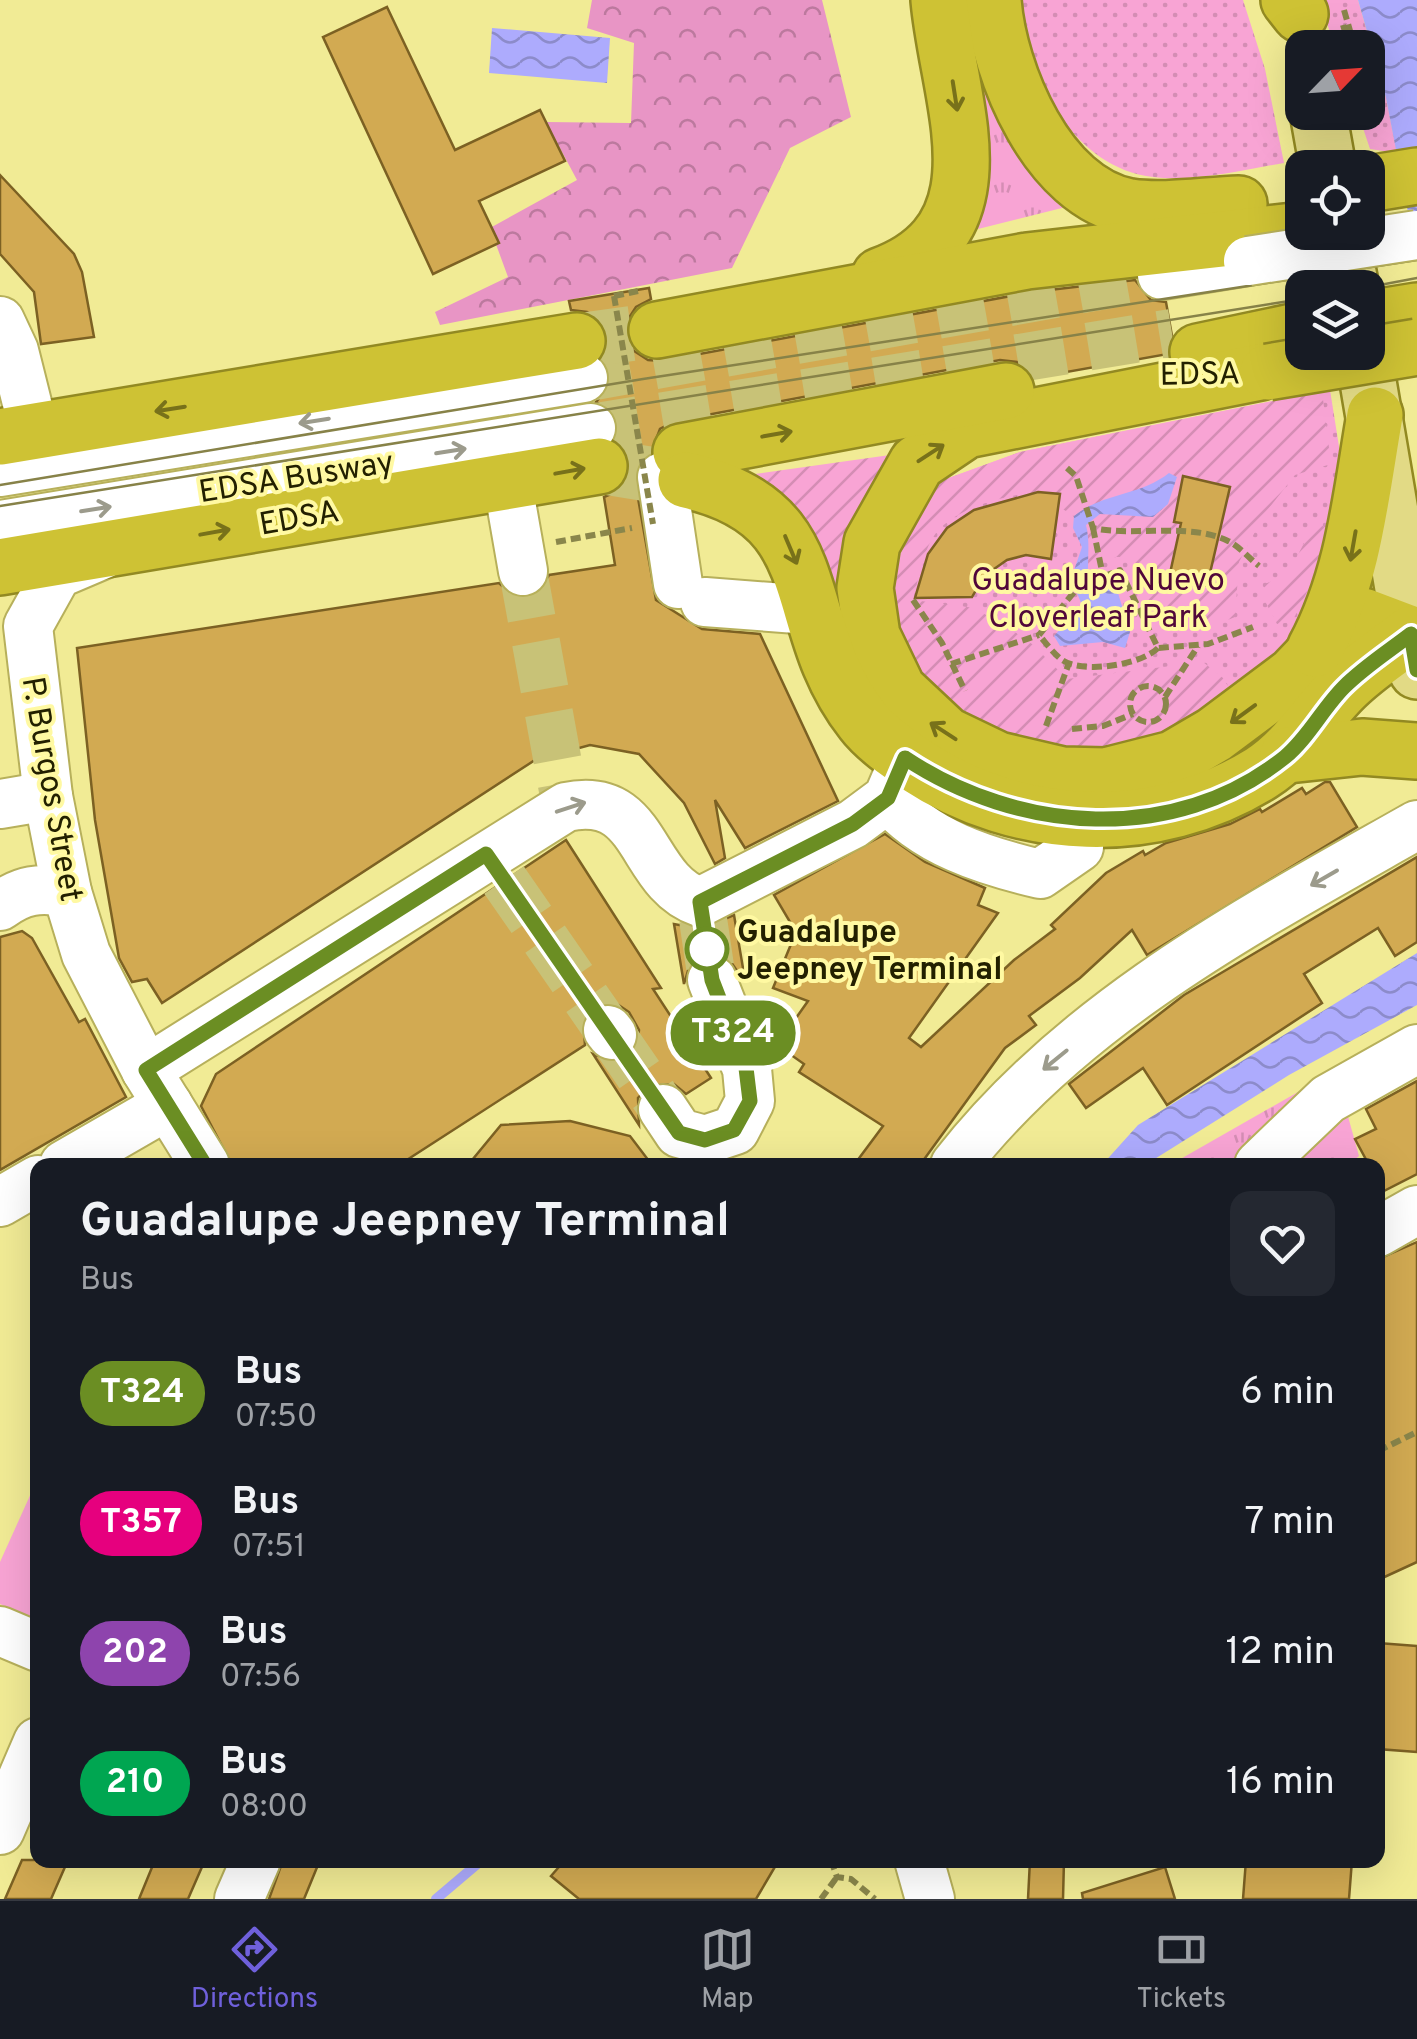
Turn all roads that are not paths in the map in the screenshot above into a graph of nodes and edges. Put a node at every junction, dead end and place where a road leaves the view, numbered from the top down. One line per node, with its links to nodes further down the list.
1 (939, 0): 13 (highway, one-way to 13)
2 (993, 0): 8 (highway)
3 (1417, 176): 4 (highway)
4 (1385, 181)
5 (1285, 204): 8 (highway)
6 (1417, 212): 7 (highway)
7 (1385, 217)
8 (1245, 227): 9 (highway); 10 (street, bridge); 11 (street); 13 (highway)
9 (1285, 229)
10 (1417, 235)
11 (1162, 275)
12 (1417, 292): 14 (street)
13 (827, 296): 15 (highway)
14 (1385, 297)
15 (650, 310)
16 (1417, 311): 17 (highway)
17 (1385, 316)
18 (0, 321): 25 (street)
19 (1172, 334): 20 (street)
20 (1275, 340): 21 (highway, EDSA, bridge); 27 (highway, EDSA, one-way to 20); 34 (highway, one-way to 20)
21 (1417, 347)
22 (580, 360): 25 (highway, one-way to 25)
23 (1366, 370): 24 (main road)
24 (1374, 415): 34 (highway, one-way to 34); 35 (main road)
25 (11, 447)
26 (595, 447): 29 (street, EDSA Busway, one-way to 26); 30 (highway, EDSA, one-way to 26)
27 (676, 469): 33 (highway, one-way to 33); 33 (street)
28 (512, 508): 31 (street)
29 (0, 524)
30 (119, 548): 32 (highway, EDSA); 39 (street, P. Burgos Street)
31 (536, 557)
32 (0, 567)
33 (810, 610): 38 (highway)
34 (1315, 649): 35 (highway)
35 (1414, 653): 37 (highway)
36 (1417, 752): 37 (highway)
37 (1288, 755): 38 (highway)
38 (896, 778): 42 (street); 47 (street, one-way to 38)
39 (48, 796): 40 (street); 43 (street, P. Burgos Street)
40 (0, 804)
41 (1417, 825): 51 (street, one-way to 51)
42 (1079, 847)
43 (68, 892): 44 (street); 47 (street, P. Burgos Street)
44 (0, 906)
45 (712, 980): 48 (street)
46 (1417, 1050): 52 (street)
47 (157, 1088): 49 (street); 50 (street, P. Burgos Street)
48 (663, 1109)
49 (72, 1158)
50 (200, 1158)
51 (961, 1158)
52 (1265, 1158)
53 (30, 1185): 54 (street)
54 (0, 1202)
55 (1417, 1210): 56 (street)
56 (1385, 1228)
57 (0, 1632): 58 (street)
58 (30, 1644)
59 (30, 1761): 60 (street)
60 (0, 1830)
61 (253, 1868): 63 (street)
62 (921, 1868): 64 (street)
63 (239, 1899)
64 (930, 1899)

